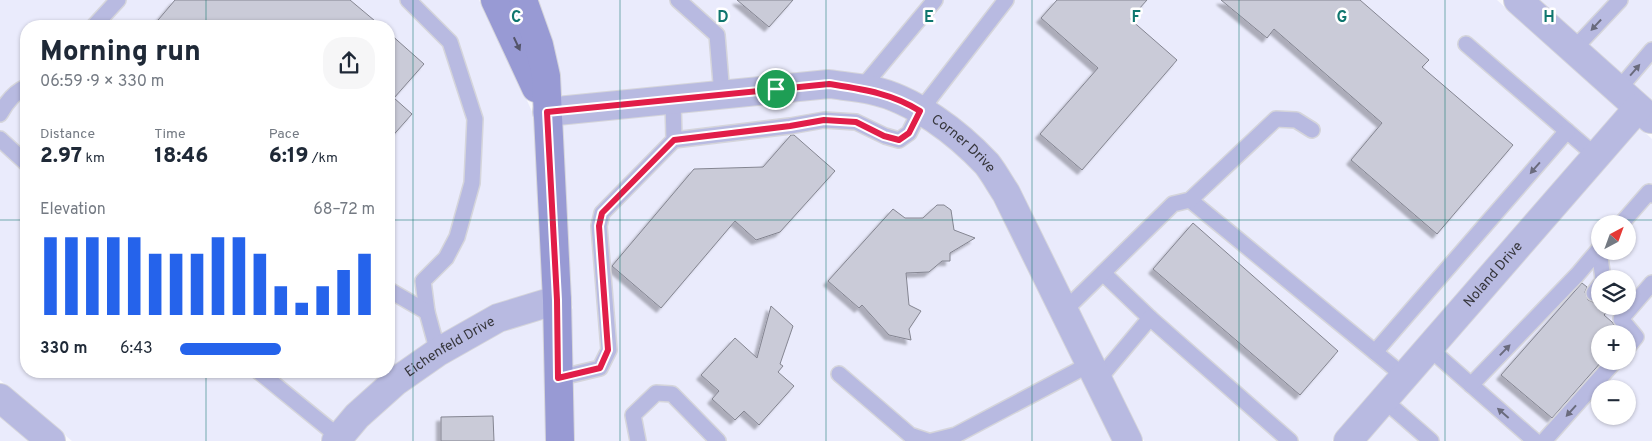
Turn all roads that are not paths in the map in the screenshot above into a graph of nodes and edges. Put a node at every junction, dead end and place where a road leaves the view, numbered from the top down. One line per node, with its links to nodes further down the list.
1 (118, 0): 10 (lane)
2 (408, 0): 38 (lane)
3 (495, 0): 20 (street, one-way to 20)
4 (523, 0): 20 (street)
5 (678, 0): 17 (lane)
6 (935, 0): 14 (lane)
7 (1006, 0): 19 (lane)
8 (1518, 0): 12 (street)
9 (1620, 0): 12 (lane, one-way to 12)
10 (100, 20)
11 (1466, 44): 24 (lane)
12 (1573, 50): 16 (street)
13 (1652, 50): 16 (lane, one-way to 13)
14 (861, 89): 17 (street, Corner Drive); 19 (street, Corner Drive)
15 (20, 90): 21 (lane)
16 (1618, 90): 22 (street)
17 (722, 94): 18 (street, Corner Drive)
18 (673, 100): 20 (street, Corner Drive); 26 (lane)
19 (920, 111): 26 (lane); 37 (street, Corner Drive)
20 (547, 112): 36 (street)
21 (0, 114)
22 (1645, 114): 27 (street, Noland Drive)
23 (1312, 130): 30 (lane)
24 (1567, 131): 27 (lane); 43 (lane, one-way to 43)
25 (0, 139): 28 (lane)
26 (674, 140): 49 (lane)
27 (1596, 156): 41 (street, Noland Drive)
28 (20, 157)
29 (1652, 195): 31 (lane)
30 (1190, 200): 33 (lane); 43 (lane)
31 (1629, 215)
32 (1591, 260): 50 (lane, one-way to 32)
33 (1103, 273): 37 (lane); 39 (lane)
34 (1652, 282): 40 (lane)
35 (395, 293): 38 (lane)
36 (557, 300): 42 (street, Eichenfeld Drive); 49 (street)
37 (1064, 311): 45 (street, Corner Drive)
38 (427, 312): 42 (lane)
39 (1150, 318): 45 (lane); 61 (lane)
40 (1626, 325)
41 (1429, 348): 47 (street, Noland Drive); 50 (lane)
42 (438, 352): 53 (street, Eichenfeld Drive)
43 (1375, 352): 47 (lane)
44 (1607, 370): 65 (lane, one-way to 65)
45 (1094, 372): 59 (lane); 60 (street, Corner Drive)
46 (839, 374): 58 (lane)
47 (1404, 376): 52 (street, Noland Drive)
48 (266, 378): 53 (lane)
49 (558, 378): 55 (street)
50 (1471, 385): 64 (lane, one-way to 50)
51 (0, 398): 54 (street)
52 (1384, 400): 62 (street, Noland Drive); 63 (lane)
53 (337, 439)
54 (50, 441)
55 (560, 441)
56 (638, 441): 57 (lane)
57 (718, 441)
58 (928, 441)
59 (932, 441)
60 (1128, 441)
61 (1290, 441)
62 (1348, 441)
63 (1431, 441)
64 (1535, 441)
65 (1544, 441)

